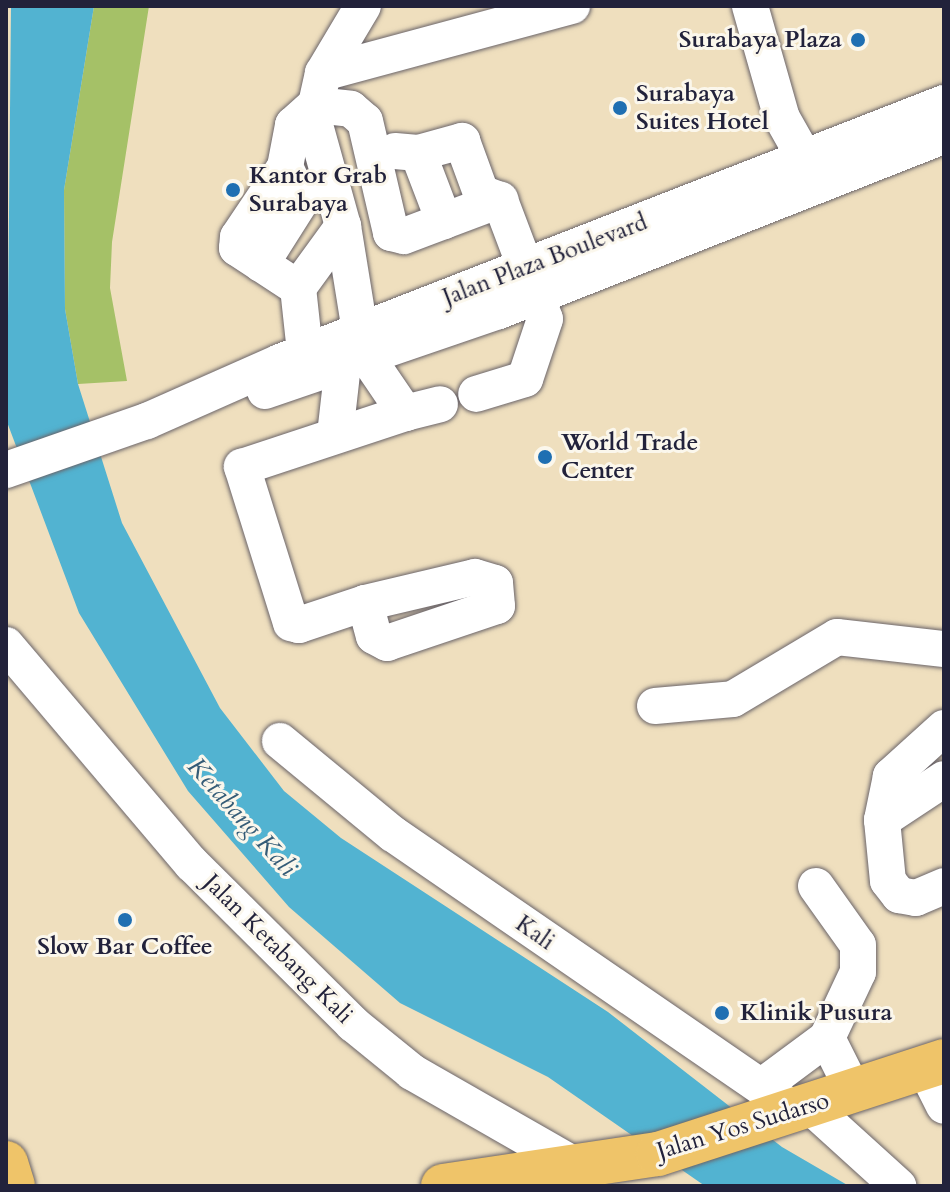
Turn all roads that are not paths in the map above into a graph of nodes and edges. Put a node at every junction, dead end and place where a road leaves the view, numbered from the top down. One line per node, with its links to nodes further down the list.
1 (363, 6): 4 (street)
2 (572, 6): 4 (street)
3 (750, 6): 9 (street)
4 (319, 89): 7 (street); 12 (street); 15 (street)
5 (944, 103): 9 (street, Jalan Plaza Boulevard)
6 (944, 136): 9 (street, Jalan Plaza Boulevard)
7 (373, 153): 8 (street); 11 (street)
8 (418, 153): 10 (street); 11 (street)
9 (813, 173): 13 (street, Jalan Plaza Boulevard); 13 (street, Jalan Plaza Boulevard)
10 (492, 203): 11 (street); 14 (street)
11 (444, 221)
12 (343, 226): 15 (street); 16 (street)
13 (617, 248): 14 (street, Jalan Plaza Boulevard)
14 (524, 285): 16 (street, Jalan Plaza Boulevard); 18 (street)
15 (298, 288): 17 (street)
16 (357, 351): 17 (street, Jalan Plaza Boulevard); 20 (street); 21 (street, Jalan Plaza Boulevard); 22 (street)
17 (305, 352): 21 (street, Jalan Plaza Boulevard)
18 (476, 394)
19 (440, 404): 20 (street)
20 (405, 413): 22 (street)
21 (132, 427): 23 (street, Jalan Plaza Boulevard)
22 (335, 435): 24 (street)
23 (6, 470)
24 (497, 606)
25 (6, 645): 27 (street, Jalan Ketabang Kali)
26 (944, 649): 28 (street)
27 (18, 669): 40 (street, Jalan Ketabang Kali)
28 (655, 706)
29 (944, 728): 32 (street)
30 (280, 741): 38 (street, Kali)
31 (944, 779): 32 (street)
32 (882, 820): 34 (street)
33 (816, 886): 35 (street)
34 (943, 893)
35 (827, 1038): 36 (street); 38 (street)
36 (798, 1060): 38 (street); 38 (street)
37 (938, 1078): 38 (main road, Jalan Yos Sudarso)
38 (807, 1102): 41 (main road, Jalan Yos Sudarso); 44 (street)
39 (6, 1163): 42 (main road)
40 (571, 1163): 41 (main road, Jalan Yos Sudarso); 43 (main road, Jalan Yos Sudarso)
41 (654, 1165)
42 (13, 1186)
43 (443, 1186)
44 (898, 1186)

